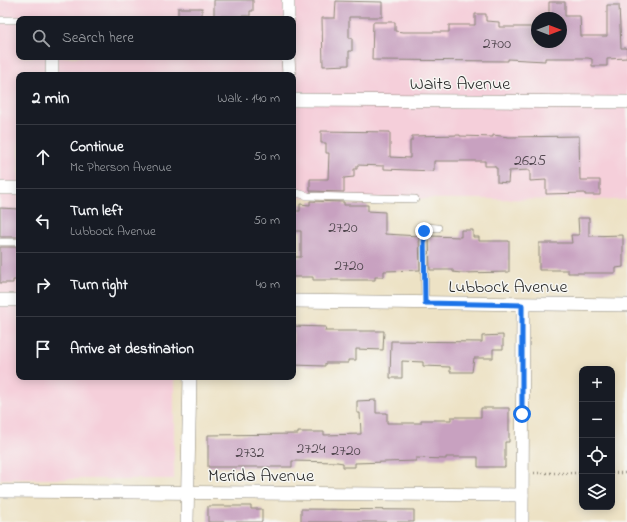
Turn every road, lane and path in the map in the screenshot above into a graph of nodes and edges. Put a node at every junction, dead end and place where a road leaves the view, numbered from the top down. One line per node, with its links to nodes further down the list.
1 (288, 0): 2 (street)
2 (288, 16)
3 (0, 20): 4 (lane)
4 (16, 20)
5 (52, 60): 7 (street)
6 (288, 60): 8 (street)
7 (52, 72)
8 (289, 72)
9 (296, 100): 10 (street, Waits Avenue)
10 (627, 102)
11 (0, 188): 12 (street)
12 (16, 188)
13 (296, 193): 14 (lane)
14 (415, 199)
15 (438, 228): 21 (lane)
16 (0, 242): 17 (lane)
17 (16, 242)
18 (0, 300): 19 (street)
19 (16, 300)
20 (296, 301): 21 (street, Lubbock Avenue)
21 (425, 303): 22 (street, Lubbock Avenue)
22 (522, 305): 23 (street, Lubbock Avenue); 26 (street)
23 (627, 305)
24 (190, 380): 30 (street)
25 (627, 472): 28 (path)
26 (522, 473): 27 (path); 31 (street)
27 (579, 473)
28 (615, 473)
29 (0, 491): 30 (street, Merida Avenue)
30 (188, 492): 31 (street, Merida Avenue); 32 (street)
31 (522, 495): 33 (street)
32 (187, 522)
33 (522, 522)

